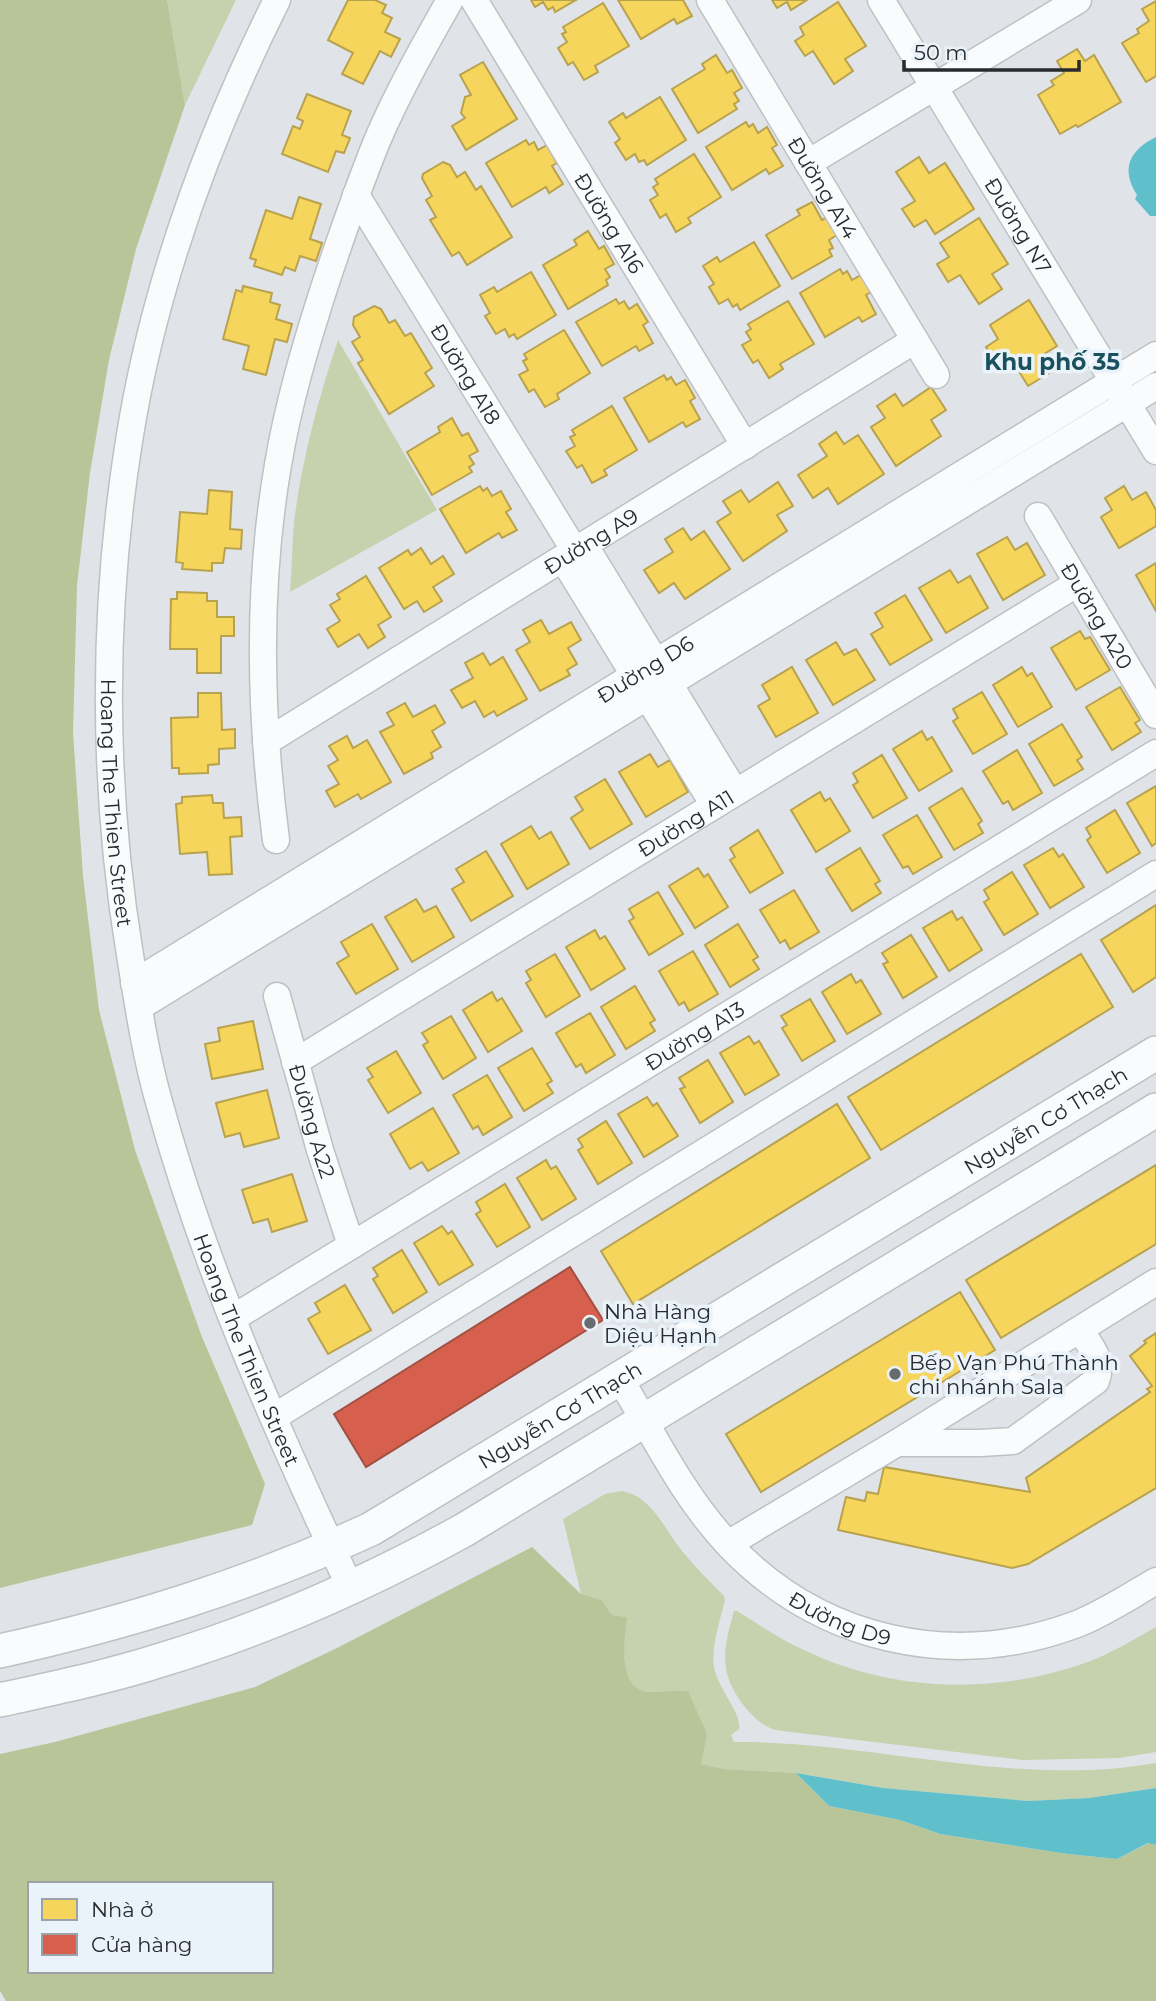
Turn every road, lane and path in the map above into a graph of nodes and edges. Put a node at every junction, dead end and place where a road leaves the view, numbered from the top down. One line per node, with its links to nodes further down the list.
1 (277, 0): 28 (street, Hoang The Thien Street)
2 (450, 0): 9 (street)
3 (474, 0): 16 (street, Đường A16)
4 (710, 0): 8 (street, Đường A14)
5 (881, 0): 7 (street, Đường N7)
6 (1060, 4): 7 (street)
7 (934, 86): 8 (street); 13 (street, Đường N7)
8 (808, 163): 10 (street, Đường A14)
9 (356, 195): 19 (street, Đường A18); 23 (street)
10 (915, 340): 12 (street, Đường A14); 16 (street, Đường A9)
11 (1156, 355): 13 (street, Đường D6)
12 (936, 375)
13 (1113, 381): 15 (street, Đường N7); 21 (street, Đường D6)
14 (1156, 386): 15 (street, Đường D6)
15 (1128, 403): 17 (street, Đường N7); 21 (street, Đường D6)
16 (745, 446): 19 (street, Đường A9)
17 (1156, 451)
18 (1038, 516): 20 (street, Đường A20)
19 (575, 552): 21 (street, Đường A18); 23 (street, Đường A9)
20 (1078, 583): 22 (street, Đường A20); 25 (street, Đường A11)
21 (652, 679): 25 (street, Đường A18); 28 (street, Đường D6)
22 (1156, 715)
23 (266, 742): 26 (street)
24 (1156, 753): 33 (street, Đường A13)
25 (725, 799): 31 (street, Đường A11)
26 (276, 839)
27 (1156, 874): 38 (street)
28 (136, 995): 35 (street, Hoang The Thien Street)
29 (277, 996): 31 (street, Đường A22)
30 (1156, 1053): 37 (main road, Nguyễn Cơ Thạch)
31 (295, 1062): 33 (street, Đường A22)
32 (1156, 1110): 39 (main road)
33 (351, 1245): 35 (street, Đường A13)
34 (1156, 1282): 36 (street)
35 (233, 1318): 38 (street, Hoang The Thien Street)
36 (1080, 1330): 40 (street); 40 (street)
37 (620, 1379): 39 (street, Đường D9); 42 (main road, Nguyễn Cơ Thạch)
38 (274, 1417): 42 (street, Hoang The Thien Street)
39 (645, 1420): 41 (street, Đường D9); 44 (main road)
40 (897, 1443): 41 (street)
41 (728, 1544): 43 (street, Đường D9)
42 (331, 1547): 44 (street, Hoang The Thien Street); 45 (main road, Nguyễn Cơ Thạch)
43 (1156, 1581)
44 (351, 1589): 46 (main road)
45 (0, 1651)
46 (0, 1700)

